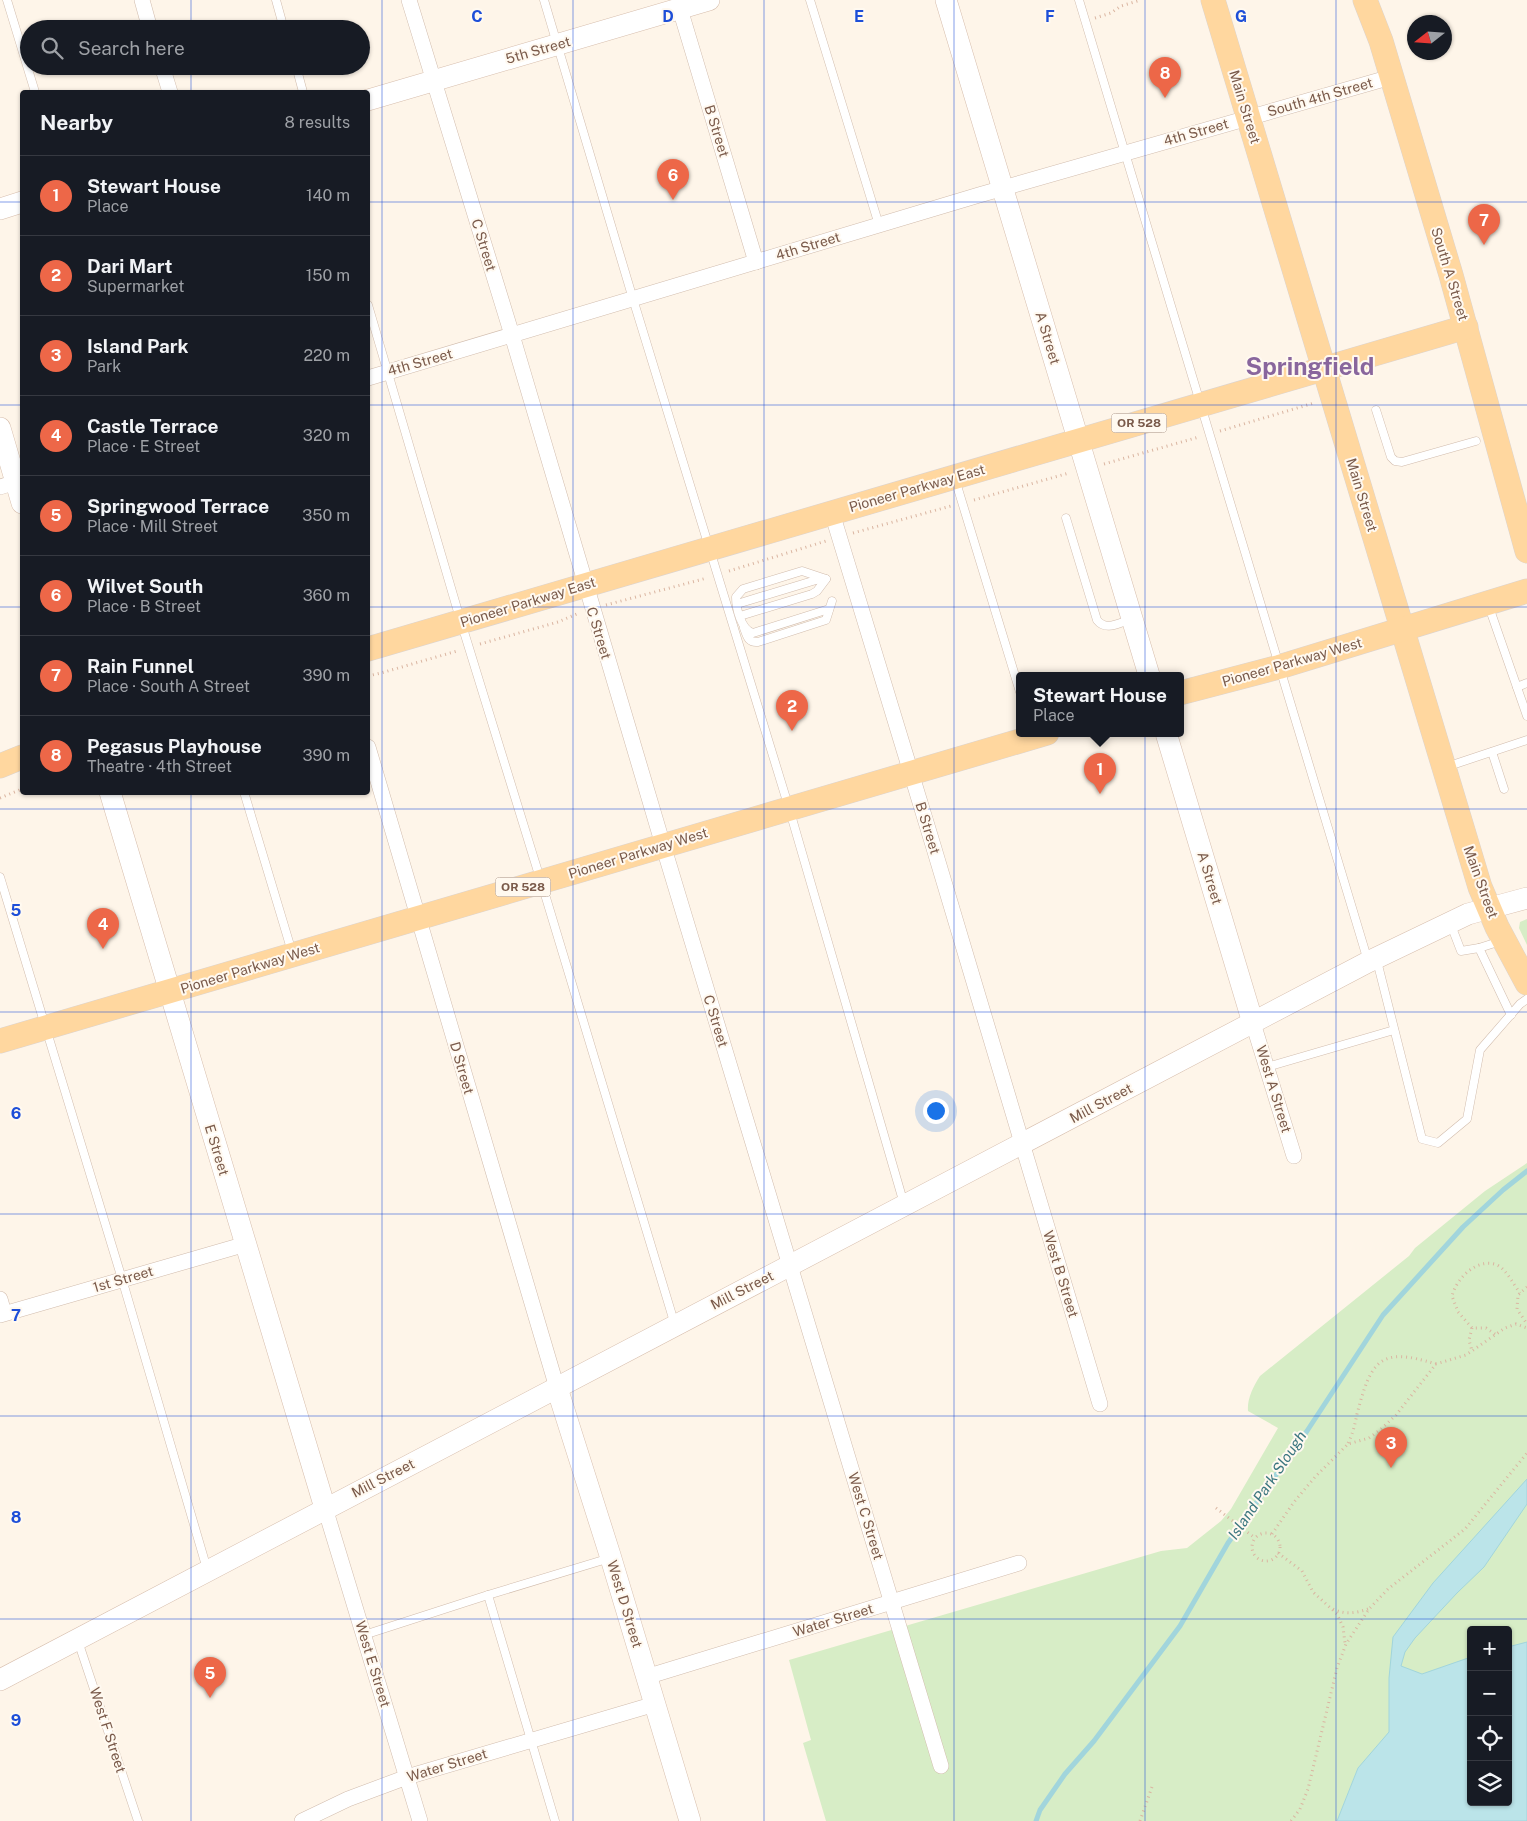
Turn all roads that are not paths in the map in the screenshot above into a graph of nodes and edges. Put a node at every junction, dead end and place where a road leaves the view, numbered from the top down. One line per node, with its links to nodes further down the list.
1 (8, 0): 15 (lane)
2 (142, 0): 13 (street)
3 (276, 0): 14 (lane)
4 (409, 0): 21 (street, C Street)
5 (544, 0): 16 (lane)
6 (710, 0): 12 (street, 5th Street)
7 (810, 0): 31 (lane)
8 (946, 0): 28 (street, A Street)
9 (1079, 0): 27 (lane)
10 (1213, 0): 26 (main road, Main Street)
11 (1365, 0): 20 (main road, South A Street)
12 (679, 4): 16 (street, 5th Street); 32 (street, B Street)
13 (148, 20)
14 (282, 20)
15 (20, 41)
16 (558, 44): 21 (street, 5th Street); 33 (lane)
17 (30, 75): 22 (lane)
18 (165, 75): 23 (street)
19 (299, 75): 24 (lane)
20 (1391, 77): 26 (street, South 4th Street); 35 (main road, South A Street)
21 (434, 81): 25 (street, 5th Street); 36 (street, C Street)
22 (34, 90)
23 (169, 90)
24 (303, 90)
25 (370, 99)
26 (1249, 118): 27 (street, 4th Street); 37 (main road, Main Street)
27 (1125, 152): 28 (street, 4th Street); 40 (lane)
28 (1002, 188): 31 (street, 4th Street); 43 (street, A Street)
29 (20, 203): 30 (street)
30 (0, 209)
31 (879, 224): 32 (street, 4th Street)
32 (756, 262): 33 (street, 4th Street)
33 (633, 299): 36 (street, 4th Street); 50 (lane)
34 (370, 312): 38 (lane)
35 (1466, 327): 37 (main road, Pioneer Parkway East / OR 528); 51 (main road, South A Street)
36 (512, 335): 38 (street, 4th Street); 53 (street, C Street)
37 (1323, 370): 40 (main road, Pioneer Parkway East / OR 528); 61 (main road, Main Street)
38 (388, 372): 39 (street, 4th Street); 60 (lane)
39 (370, 377)
40 (1201, 405): 43 (main road, Pioneer Parkway East / OR 528); 63 (lane)
41 (1376, 410): 44 (lane)
42 (0, 428): 46 (street)
43 (1079, 441): 45 (main road, Pioneer Parkway East / OR 528); 59 (street, A Street)
44 (1476, 441)
45 (954, 477): 48 (main road, Pioneer Parkway East / OR 528); 65 (lane)
46 (13, 483): 47 (street)
47 (20, 498)
48 (832, 513): 50 (main road, Pioneer Parkway East / OR 528); 78 (street, B Street)
49 (1066, 518): 59 (lane)
50 (709, 549): 53 (main road, Pioneer Parkway East / OR 528); 82 (lane)
51 (1527, 551)
52 (826, 579): 57 (lane); 57 (lane); 58 (lane)
53 (585, 585): 60 (main road, Pioneer Parkway East / OR 528); 83 (street, C Street)
54 (1527, 591): 56 (main road, Pioneer Parkway West)
55 (832, 600): 58 (lane)
56 (1488, 603): 61 (main road, Pioneer Parkway West); 67 (lane)
57 (737, 604): 58 (lane)
58 (740, 616)
59 (1132, 618): 64 (street, A Street)
60 (461, 622): 62 (main road, Pioneer Parkway East / OR 528); 85 (lane)
61 (1403, 628): 63 (main road, Pioneer Parkway West); 77 (main road, Main Street)
62 (370, 648)
63 (1279, 667): 68 (main road, Pioneer Parkway West); 93 (lane)
64 (1148, 672)
65 (1016, 679)
66 (1527, 684): 67 (lane)
67 (1517, 687): 69 (lane)
68 (1184, 692)
69 (1527, 716)
70 (1027, 737): 78 (main road, Pioneer Parkway West / OR 528)
71 (1167, 737): 98 (street, A Street)
72 (1527, 740): 73 (lane)
73 (1492, 752): 77 (lane); 79 (lane)
74 (370, 754): 88 (street, D Street)
75 (20, 758): 76 (main road)
76 (0, 766)
77 (1444, 768): 87 (main road, Main Street)
78 (910, 772): 82 (main road, Pioneer Parkway West / OR 528); 103 (street, B Street)
79 (1504, 789)
80 (111, 795): 95 (street, E Street)
81 (245, 795): 92 (lane)
82 (789, 808): 83 (main road, Pioneer Parkway West / OR 528); 105 (lane)
83 (663, 845): 85 (main road, Pioneer Parkway West / OR 528); 107 (street, C Street)
84 (0, 877): 99 (lane)
85 (542, 882): 88 (main road, Pioneer Parkway West / OR 528); 110 (lane)
86 (1527, 898): 87 (street, Mill Street)
87 (1488, 908): 89 (street, Mill Street); 90 (main road, Main Street)
88 (418, 918): 92 (main road, Pioneer Parkway West / OR 528); 111 (street, D Street)
89 (1450, 922): 91 (lane); 93 (street, Mill Street)
90 (1504, 940): 91 (lane); 94 (main road, Main Street)
91 (1478, 948): 97 (lane)
92 (293, 954): 95 (main road, Pioneer Parkway West / OR 528)
93 (1372, 960): 98 (street, Mill Street); 100 (lane)
94 (1527, 983)
95 (170, 992): 99 (main road, Pioneer Parkway West / OR 528); 106 (street, E Street)
96 (1527, 999): 97 (lane)
97 (1511, 1014): 100 (lane)
98 (1253, 1023): 102 (street, West A Street); 103 (street, Mill Street)
99 (46, 1028): 101 (main road, Pioneer Parkway West / OR 528); 108 (lane)
100 (1394, 1030): 102 (lane)
101 (0, 1041)
102 (1267, 1067): 104 (street, West A Street)
103 (1022, 1144): 105 (street, Mill Street); 112 (street, West B Street)
104 (1294, 1156)
105 (904, 1206): 107 (street, Mill Street)
106 (246, 1244): 108 (street, 1st Street); 113 (street, E Street)
107 (790, 1266): 110 (street, Mill Street); 118 (street, West C Street)
108 (122, 1279): 109 (street, 1st Street); 116 (lane)
109 (1, 1309)
110 (675, 1325): 111 (street, Mill Street)
111 (557, 1388): 113 (street, Mill Street); 114 (street, West D Street)
112 (1100, 1404)
113 (325, 1508): 116 (street, Mill Street); 119 (street, West E Street)
114 (611, 1558): 117 (lane); 121 (street, West D Street)
115 (1019, 1563): 118 (street, Water Street)
116 (208, 1571): 120 (street, Mill Street)
117 (488, 1595): 119 (lane); 124 (lane)
118 (892, 1602): 121 (street, Water Street); 125 (street, West C Street)
119 (364, 1635): 126 (street, West E Street)
120 (78, 1639): 122 (street, Mill Street); 127 (lane, West F Street)
121 (646, 1676): 123 (street, West D Street)
122 (0, 1680)
123 (654, 1704): 124 (street, Water Street); 131 (street, West D Street)
124 (531, 1740): 126 (street, Water Street); 130 (lane)
125 (941, 1766)
126 (407, 1777): 128 (street, Water Street); 129 (street, West E Street)
127 (138, 1821)
128 (302, 1821)
129 (420, 1821)
130 (555, 1821)
131 (690, 1821)

